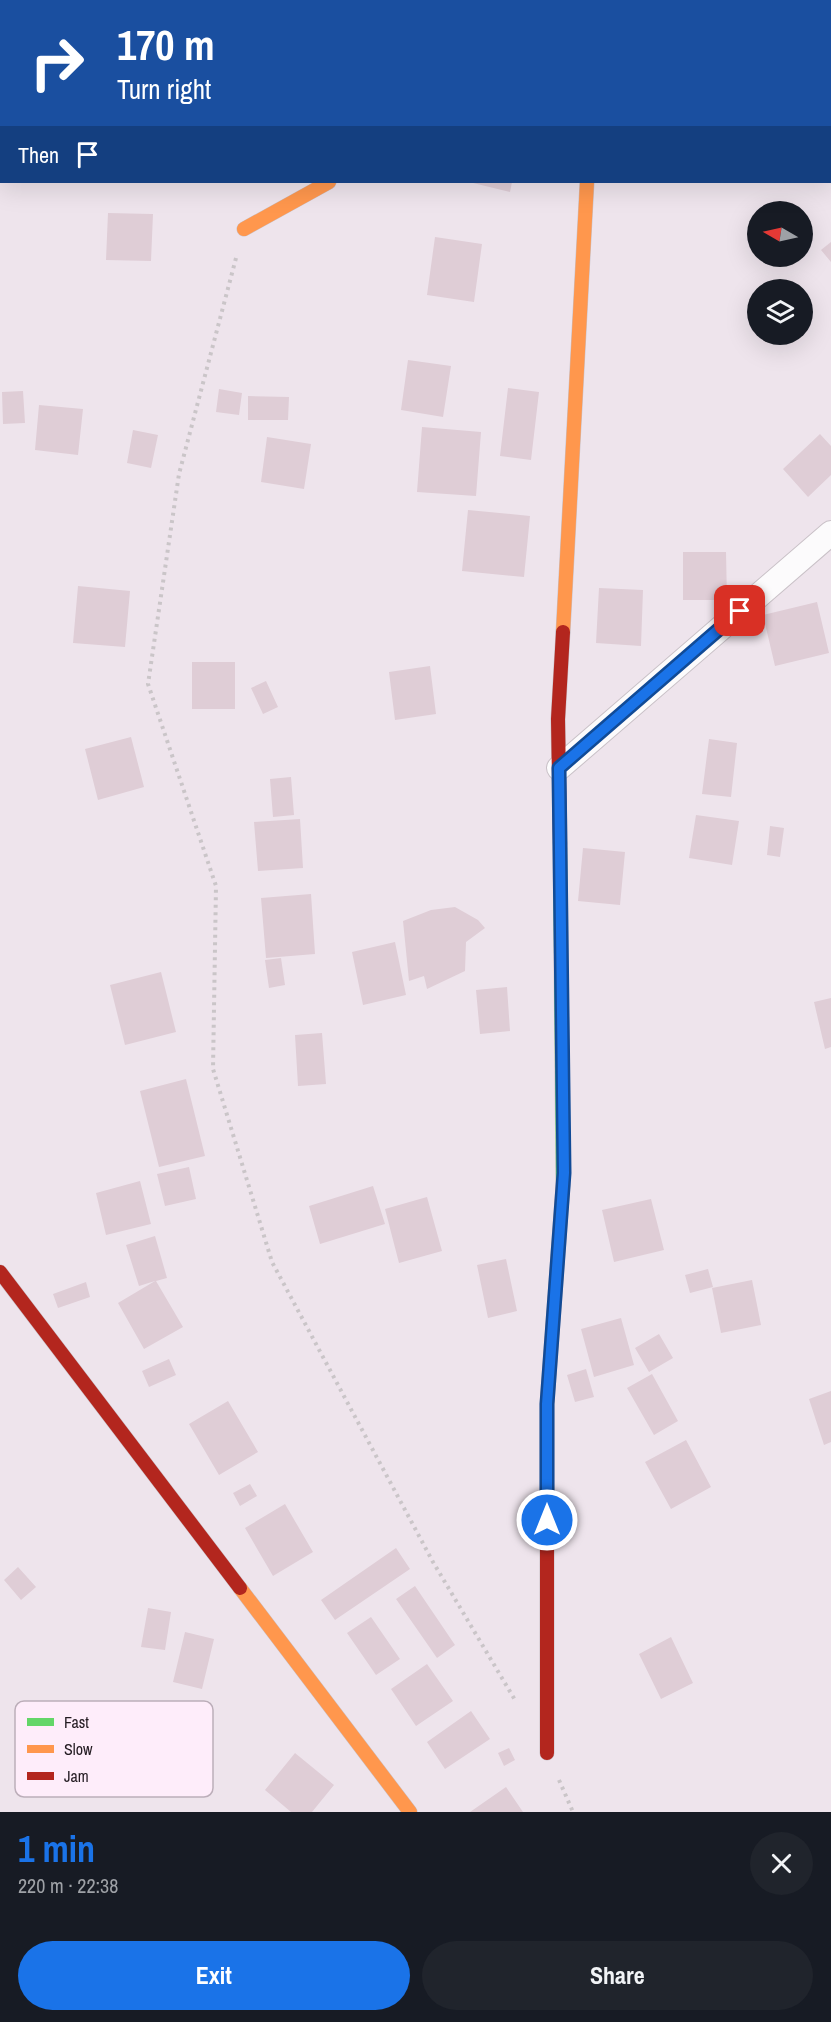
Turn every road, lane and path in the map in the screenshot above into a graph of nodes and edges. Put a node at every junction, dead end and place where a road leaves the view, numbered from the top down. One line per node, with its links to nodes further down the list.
1 (327, 183): 3 (street)
2 (587, 183): 5 (street)
3 (244, 228): 7 (path)
4 (831, 533): 5 (street)
5 (559, 768): 8 (street)
6 (0, 1272): 9 (street)
7 (517, 1703)
8 (547, 1753): 10 (path)
9 (410, 1812)
10 (573, 1812)

